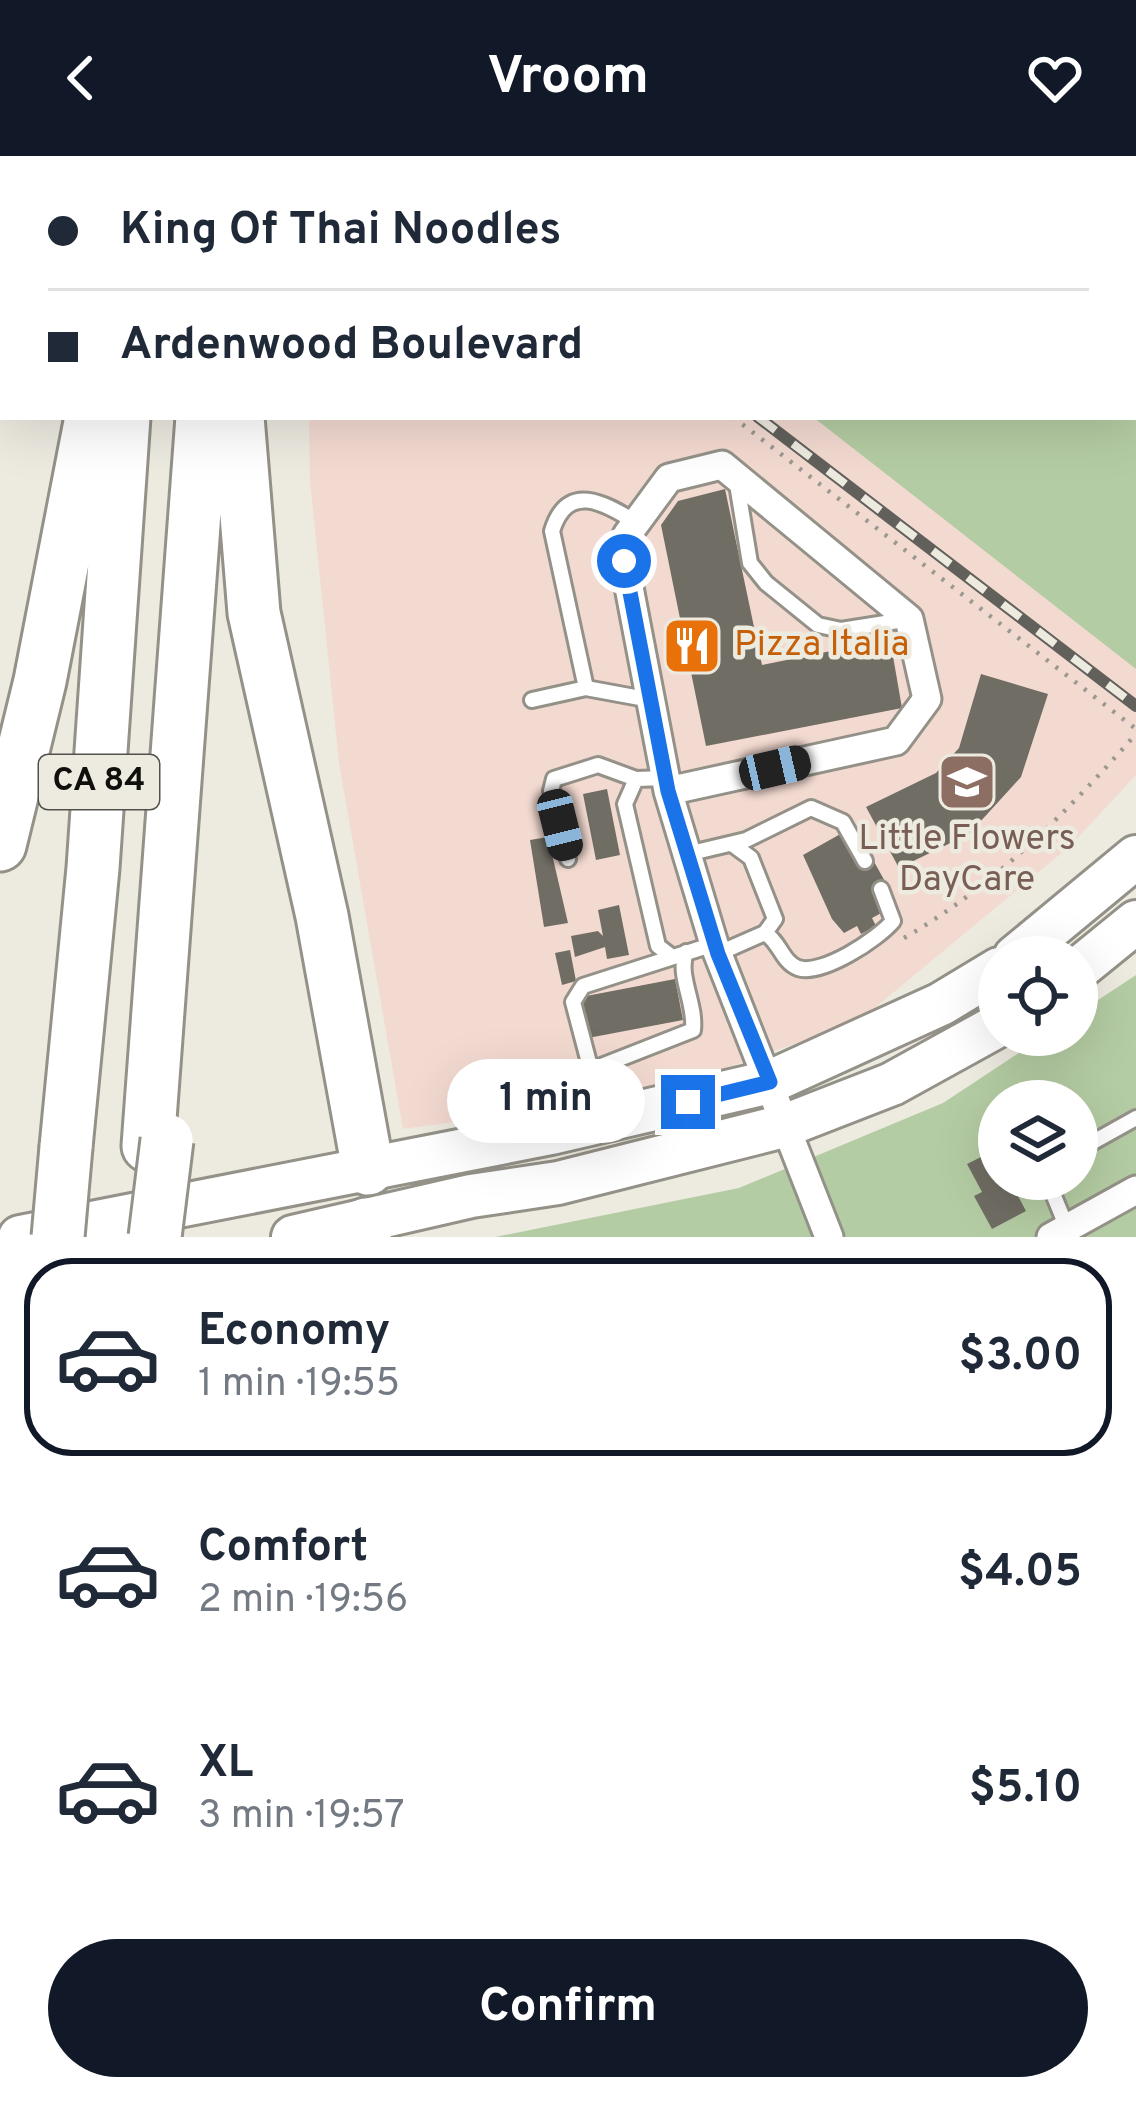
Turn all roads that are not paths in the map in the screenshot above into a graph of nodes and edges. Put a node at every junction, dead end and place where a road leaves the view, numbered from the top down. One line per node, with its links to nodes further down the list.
1 (90, 420): 15 (highway)
2 (124, 420): 42 (highway, CA 84, bridge)
3 (202, 420): 35 (highway, CA 84)
4 (220, 420): 35 (highway, CA 84)
5 (238, 420): 36 (highway)
6 (735, 476): 7 (street); 8 (street); 8 (lane)
7 (634, 522): 9 (lane); 11 (street)
8 (909, 619): 13 (street)
9 (586, 688): 10 (lane); 11 (lane)
10 (532, 700)
11 (651, 700): 13 (street)
12 (636, 779): 13 (lane); 18 (lane); 26 (lane)
13 (667, 784): 16 (street)
14 (732, 844): 16 (lane); 19 (lane); 22 (lane)
15 (0, 845)
16 (687, 854): 24 (street)
17 (1136, 857): 23 (main road)
18 (568, 859)
19 (865, 861)
20 (880, 889): 22 (lane)
21 (1136, 922): 25 (main road)
22 (765, 933): 24 (lane)
23 (1040, 936)
24 (716, 949): 26 (lane); 30 (street)
25 (1098, 953)
26 (679, 954): 29 (lane); 29 (lane)
27 (978, 982): 30 (main road)
28 (978, 1037): 33 (main road)
29 (591, 1070): 32 (lane)
30 (770, 1082): 32 (main road); 33 (street)
31 (1136, 1118): 34 (lane)
32 (604, 1121): 36 (main road)
33 (784, 1126): 39 (main road); 46 (street)
34 (1098, 1139)
35 (157, 1143): 43 (highway, CA 84); 44 (highway, CA 84, bridge)
36 (368, 1169): 39 (main road); 41 (main road)
37 (1136, 1190): 40 (street)
38 (1052, 1200): 40 (lane)
39 (365, 1231): 45 (main road)
40 (1059, 1233)
41 (20, 1237)
42 (58, 1237)
43 (137, 1237)
44 (155, 1237)
45 (293, 1237)
46 (829, 1237)

